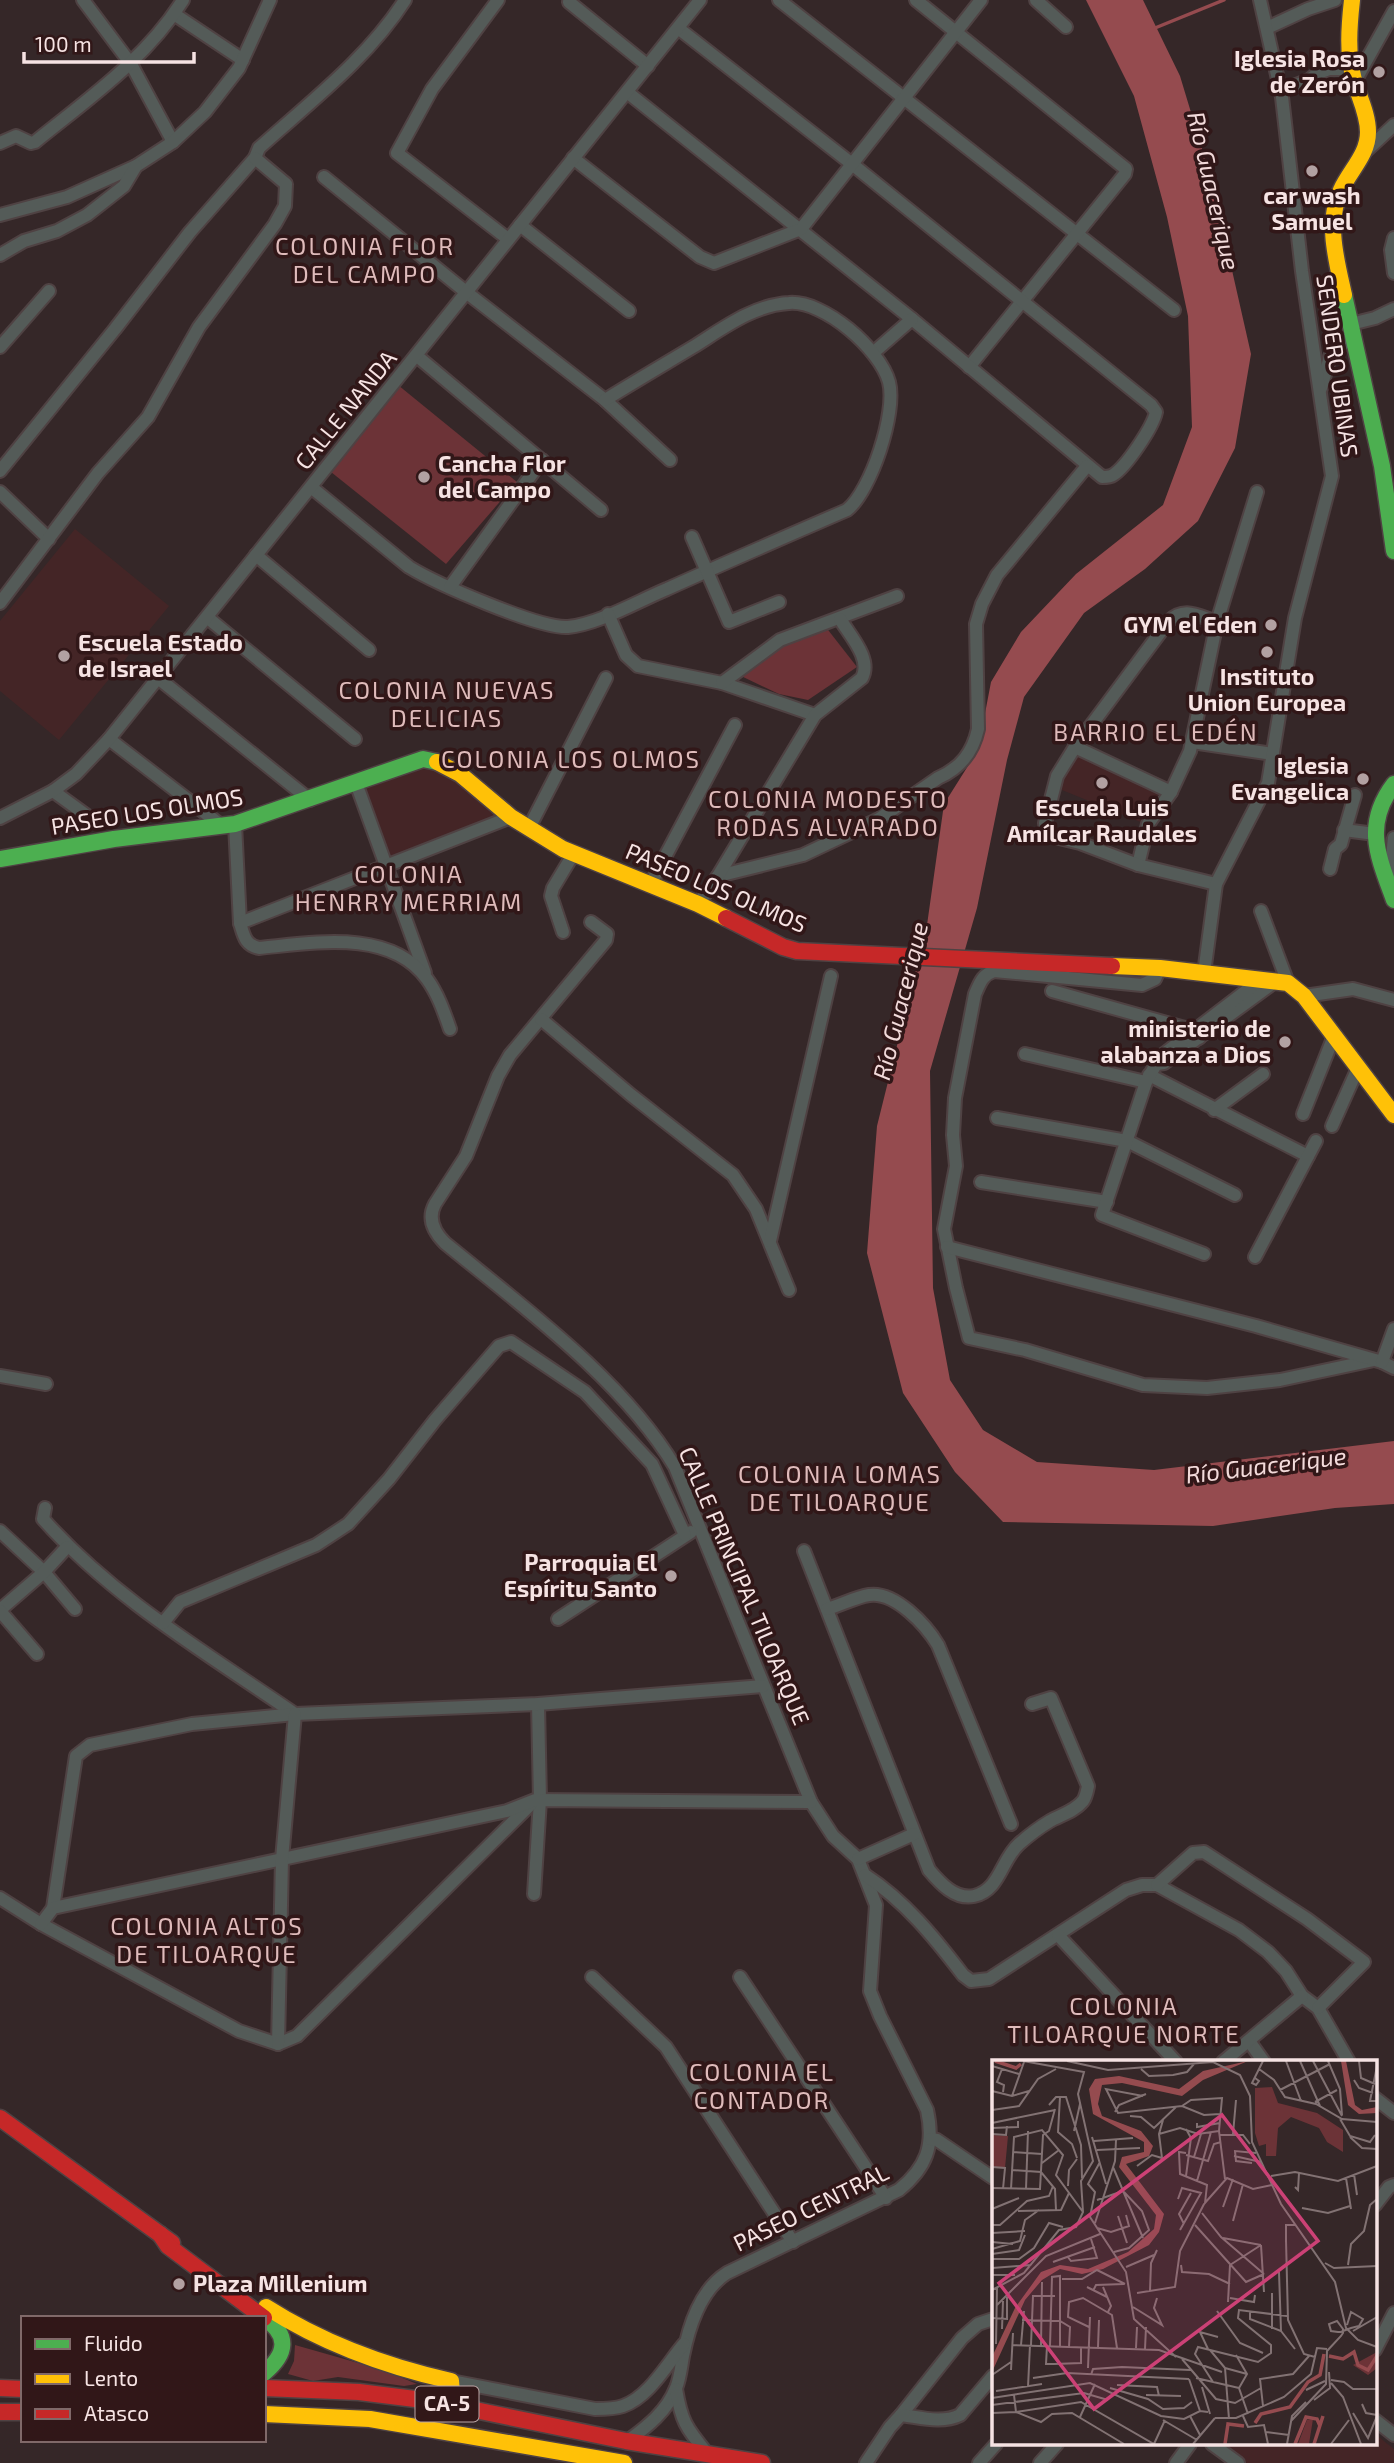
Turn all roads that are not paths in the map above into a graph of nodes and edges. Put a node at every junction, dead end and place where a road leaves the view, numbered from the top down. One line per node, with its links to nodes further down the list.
1 (83, 0): 22 (street)
2 (183, 0): 16 (street)
3 (270, 0): 21 (street)
4 (405, 0): 32 (street)
5 (498, 0): 42 (street)
6 (779, 0): 27 (street)
7 (916, 0): 20 (street)
8 (981, 0): 20 (street)
9 (1036, 0): 17 (street)
10 (1260, 0): 19 (street, SENDERO UBINAS)
11 (1335, 0): 19 (street)
12 (1352, 0): 24 (main road)
13 (696, 1): 18 (street, CALLE NANDA)
14 (569, 2): 23 (street)
15 (1394, 11): 24 (street)
16 (174, 14): 21 (street); 22 (street)
17 (1066, 27)
18 (678, 28): 23 (street, CALLE NANDA); 34 (street)
19 (1267, 29): 25 (street, SENDERO UBINAS)
20 (956, 32): 27 (street); 40 (street)
21 (243, 60): 29 (street)
22 (131, 64): 29 (street); 30 (street)
23 (648, 66): 26 (street, CALLE NANDA)
24 (1353, 75): 25 (street); 31 (main road)
25 (1281, 91): 57 (street, SENDERO UBINAS)
26 (627, 92): 33 (street, CALLE NANDA); 39 (street)
27 (905, 97): 34 (street); 40 (street)
28 (1394, 125): 31 (street)
29 (173, 142): 35 (street)
30 (0, 144)
31 (1366, 151): 52 (main road)
32 (256, 158): 62 (street); 68 (street)
33 (573, 158): 38 (street, CALLE NANDA); 39 (street)
34 (852, 164): 39 (street); 47 (street)
35 (136, 166): 37 (street); 43 (street)
36 (324, 177): 46 (street)
37 (0, 215)
38 (520, 225): 42 (street, CALLE NANDA); 50 (street)
39 (801, 229): 51 (street)
40 (1075, 233): 47 (street); 49 (street)
41 (1394, 238): 44 (street)
42 (508, 239): 46 (street, CALLE NANDA)
43 (0, 255)
44 (1394, 272)
45 (49, 291): 53 (street)
46 (466, 292): 55 (street, CALLE NANDA); 58 (street)
47 (1022, 302): 56 (street); 61 (street)
48 (1394, 309): 52 (street)
49 (1174, 310)
50 (629, 311)
51 (912, 319): 54 (street); 56 (street)
52 (1353, 329): 57 (street); 69 (main road)
53 (0, 347)
54 (873, 353): 58 (street); 71 (street)
55 (417, 356): 59 (street); 63 (street, CALLE NANDA)
56 (969, 367): 61 (street)
57 (1320, 392): 90 (street, SENDERO UBINAS)
58 (605, 400): 60 (street)
59 (542, 460): 66 (street); 72 (street)
60 (670, 460)
61 (1087, 466): 110 (street)
62 (0, 471)
63 (311, 486): 70 (street, CALLE NANDA); 72 (street)
64 (0, 492): 68 (street)
65 (1258, 492): 79 (street)
66 (601, 510)
67 (692, 537): 71 (street)
68 (49, 539): 75 (street)
69 (1394, 551)
70 (256, 555): 77 (street, CALLE NANDA); 80 (street)
71 (706, 572): 74 (street); 76 (street)
72 (450, 587): 76 (street)
73 (897, 596): 78 (street)
74 (779, 602)
75 (0, 603)
76 (608, 614): 83 (street)
77 (208, 618): 81 (street, CALLE NANDA); 87 (street)
78 (840, 620): 83 (street); 84 (street)
79 (1217, 622): 88 (street); 89 (street)
80 (369, 650)
81 (158, 678): 86 (street, CALLE NANDA); 96 (street)
82 (606, 678): 101 (street)
83 (722, 682): 84 (street)
84 (815, 715): 110 (street)
85 (735, 725): 113 (street)
86 (109, 739): 93 (street, CALLE NANDA); 100 (street)
87 (355, 739)
88 (1192, 742): 90 (street); 94 (street)
89 (1075, 747): 94 (street); 107 (street)
90 (1273, 754): 112 (street, SENDERO UBINAS)
91 (356, 783): 96 (main road, PASEO LOS OLMOS); 97 (main road, PASEO LOS OLMOS); 108 (street)
92 (1394, 784): 103 (main road)
93 (53, 791): 98 (street, CALLE NANDA); 99 (street)
94 (1171, 792): 107 (street)
95 (1355, 794): 102 (street)
96 (310, 800): 100 (main road, PASEO LOS OLMOS)
97 (511, 817): 101 (main road, PASEO LOS OLMOS); 108 (street)
98 (0, 818)
99 (97, 823)
100 (229, 825): 106 (main road, PASEO LOS OLMOS); 118 (street)
101 (529, 828): 105 (main road, PASEO LOS OLMOS)
102 (1344, 830): 103 (street); 109 (street)
103 (1374, 834): 111 (main road)
104 (1394, 838): 111 (street)
105 (574, 853): 113 (main road, PASEO LOS OLMOS); 119 (street)
106 (0, 859)
107 (1138, 864): 112 (street)
108 (386, 865): 118 (street); 123 (street)
109 (1330, 869)
110 (719, 876): 115 (street)
111 (1387, 880): 114 (main road)
112 (1216, 884): 121 (street, SENDERO UBINAS)
113 (650, 885): 115 (main road, PASEO LOS OLMOS)
114 (1394, 900)
115 (698, 904): 120 (main road, PASEO LOS OLMOS)
116 (1261, 911): 124 (street)
117 (591, 922): 128 (street, CALLE PRINCIPAL TILOARQUE)
118 (240, 923): 123 (street)
119 (563, 932)
120 (1160, 968): 121 (main road, PASEO LOS OLMOS); 148 (street)
121 (1204, 973): 124 (main road, PASEO LOS OLMOS)
122 (831, 976): 147 (street)
123 (427, 979): 129 (street)
124 (1264, 987): 126 (main road); 130 (street)
125 (1052, 991): 130 (street)
126 (1304, 996): 127 (street); 131 (main road)
127 (1394, 1000)
128 (541, 1019): 147 (street); 157 (street, CALLE PRINCIPAL TILOARQUE)
129 (450, 1029)
130 (1196, 1034): 134 (street)
131 (1334, 1037): 133 (main road); 137 (street)
132 (1025, 1054): 134 (street)
133 (1358, 1068): 138 (main road); 140 (street)
134 (1151, 1074): 136 (street); 141 (street)
135 (1263, 1074): 136 (street)
136 (1214, 1110): 143 (street)
137 (1303, 1114)
138 (1394, 1115)
139 (997, 1118): 141 (street)
140 (1332, 1126)
141 (1127, 1141): 145 (street); 146 (street)
142 (1316, 1141): 143 (street)
143 (1308, 1156): 150 (street)
144 (981, 1182): 146 (street)
145 (1235, 1195)
146 (1107, 1202): 149 (street)
147 (769, 1241): 151 (street)
148 (947, 1247): 153 (street); 153 (street)
149 (1204, 1254)
150 (1255, 1257)
151 (789, 1290)
152 (1394, 1329): 153 (street)
153 (1383, 1363)
154 (0, 1377): 155 (street)
155 (46, 1384)
156 (45, 1508): 160 (street)
157 (700, 1526): 159 (street); 169 (street, CALLE PRINCIPAL TILOARQUE)
158 (0, 1531): 162 (street)
159 (685, 1535): 166 (street); 167 (street)
160 (67, 1546): 162 (street); 167 (street)
161 (804, 1551): 164 (street)
162 (44, 1572): 163 (street); 165 (street)
163 (75, 1609)
164 (827, 1609): 175 (street); 176 (street)
165 (0, 1611): 168 (street)
166 (558, 1619)
167 (163, 1623): 172 (street)
168 (37, 1654)
169 (764, 1686): 170 (street); 174 (street, CALLE PRINCIPAL TILOARQUE)
170 (538, 1704): 172 (street); 173 (street)
171 (1032, 1704): 176 (street)
172 (295, 1714): 177 (street); 183 (street)
173 (537, 1800): 174 (street); 177 (street); 181 (street); 191 (street)
174 (811, 1802): 178 (street, CALLE PRINCIPAL TILOARQUE)
175 (1011, 1824)
176 (914, 1834): 178 (street)
177 (282, 1858): 183 (street); 191 (street)
178 (859, 1859): 179 (street)
179 (864, 1875): 185 (street); 199 (street)
180 (1157, 1885): 185 (street); 188 (street); 189 (street)
181 (534, 1894)
182 (0, 1898): 184 (street)
183 (52, 1908): 184 (street)
184 (41, 1924): 191 (street)
185 (1058, 1935): 192 (street)
186 (592, 1977): 205 (street)
187 (740, 1977): 202 (street)
188 (1302, 1996): 189 (street); 190 (street)
189 (1318, 2008): 195 (street)
190 (1249, 2041): 193 (street); 194 (street)
191 (278, 2044)
192 (1174, 2060)
193 (1225, 2060)
194 (1263, 2060)
195 (1348, 2060)
196 (1376, 2099): 197 (street)
197 (1394, 2113)
198 (0, 2118): 204 (main road)
199 (931, 2139): 200 (street); 202 (street, PASEO CENTRAL)
200 (992, 2177)
201 (1394, 2185): 203 (street)
202 (886, 2198): 205 (street, PASEO CENTRAL)
203 (1376, 2203)
204 (160, 2234): 207 (main road); 214 (main road)
205 (793, 2242): 210 (street, PASEO CENTRAL)
206 (1394, 2313): 211 (street)
207 (261, 2316)
208 (266, 2319): 212 (main road)
209 (992, 2319): 223 (street)
210 (686, 2340): 214 (street); 218 (street, PASEO CENTRAL)
211 (1376, 2348)
212 (266, 2371)
213 (992, 2377): 223 (street)
214 (450, 2381): 219 (main road)
215 (266, 2388): 219 (main road, CA-5)
216 (2, 2389): 217 (main road)
217 (21, 2389)
218 (676, 2389): 226 (street, PASEO CENTRAL); 232 (street, PASEO CENTRAL)
219 (453, 2404): 226 (main road, CA-5)
220 (0, 2412): 221 (main road)
221 (21, 2412)
222 (266, 2414): 231 (main road, CA-5)
223 (901, 2415): 236 (street)
224 (1376, 2421): 225 (street)
225 (1394, 2434)
226 (628, 2441): 232 (main road, CA-5)
227 (994, 2446): 237 (street)
228 (1055, 2446): 238 (street)
229 (1189, 2446): 239 (street)
230 (1215, 2446): 240 (street)
231 (547, 2448): 233 (main road); 234 (main road, CA-5)
232 (707, 2452): 235 (main road, CA-5)
233 (568, 2463)
234 (624, 2463)
235 (762, 2463)
236 (866, 2463)
237 (979, 2463)
238 (1040, 2463)
239 (1176, 2463)
240 (1238, 2463)

